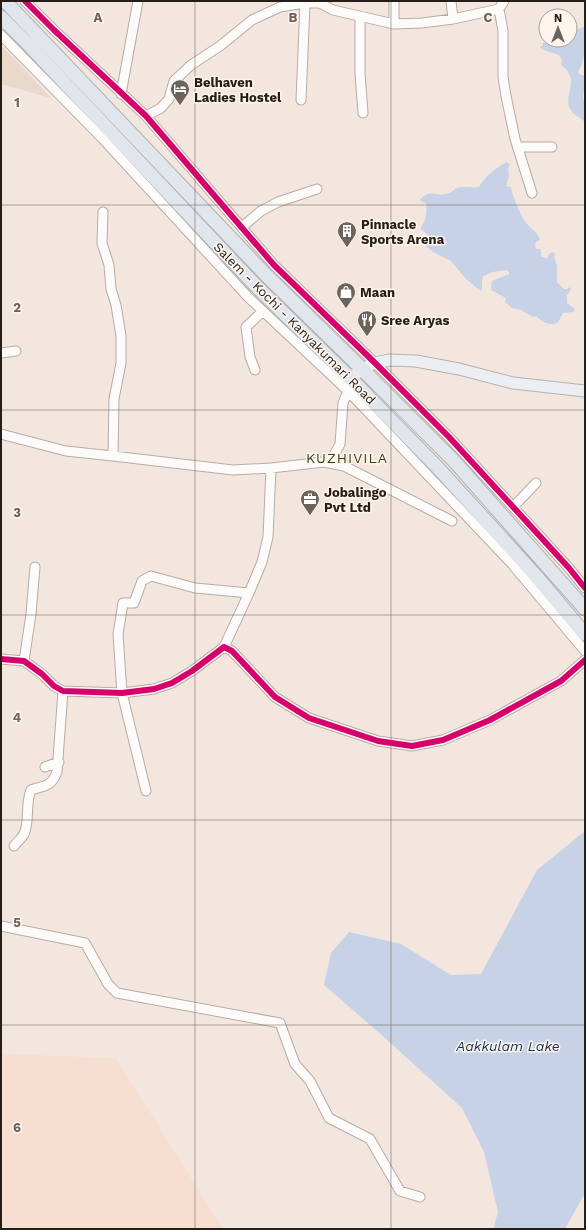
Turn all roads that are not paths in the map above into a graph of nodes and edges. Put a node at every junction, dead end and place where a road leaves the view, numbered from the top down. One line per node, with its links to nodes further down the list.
1 (5, 1): 28 (highway, Salem - Kochi - Kanyakumari Road)
2 (25, 1): 14 (street)
3 (138, 1): 14 (street)
4 (394, 1): 12 (street)
5 (451, 1): 11 (street)
6 (305, 3): 7 (street); 15 (street); 17 (street)
7 (334, 5): 9 (street)
8 (502, 5): 11 (street); 18 (street)
9 (360, 16): 12 (street); 16 (street)
10 (1, 17): 30 (highway, Salem - Kochi - Kanyakumari Road)
11 (453, 19): 12 (street)
12 (394, 24)
13 (1, 35): 24 (street)
14 (121, 94): 17 (street)
15 (301, 100)
16 (363, 113)
17 (146, 116): 23 (street)
18 (518, 147): 19 (street); 21 (street)
19 (552, 147)
20 (317, 189): 23 (street)
21 (532, 193)
22 (103, 212): 33 (street)
23 (242, 227): 27 (street)
24 (263, 311): 29 (street); 30 (street)
25 (16, 351): 26 (street)
26 (1, 353)
27 (375, 363): 28 (main road); 31 (main road); 37 (street)
28 (362, 369): 30 (main road); 42 (highway, Salem - Kochi - Kanyakumari Road)
29 (255, 370)
30 (349, 385): 34 (street); 43 (highway, Salem - Kochi - Kanyakumari Road); 45 (street)
31 (585, 391)
32 (1, 434): 33 (street)
33 (113, 456): 35 (street)
34 (324, 462): 35 (street); 38 (street)
35 (271, 468): 41 (street)
36 (536, 483): 37 (street)
37 (513, 507): 40 (street)
38 (452, 521)
39 (35, 567): 48 (street)
40 (585, 588)
41 (249, 593): 44 (street); 50 (street)
42 (585, 609)
43 (585, 634)
44 (224, 647): 47 (street); 50 (street)
45 (585, 651)
46 (1, 659): 48 (street)
47 (585, 660)
48 (24, 661): 49 (street)
49 (63, 691): 50 (street); 51 (street)
50 (122, 693): 53 (street)
51 (59, 762): 52 (street); 54 (street)
52 (45, 767)
53 (146, 791)
54 (14, 846)
55 (1, 926): 56 (street)
56 (420, 1198)

